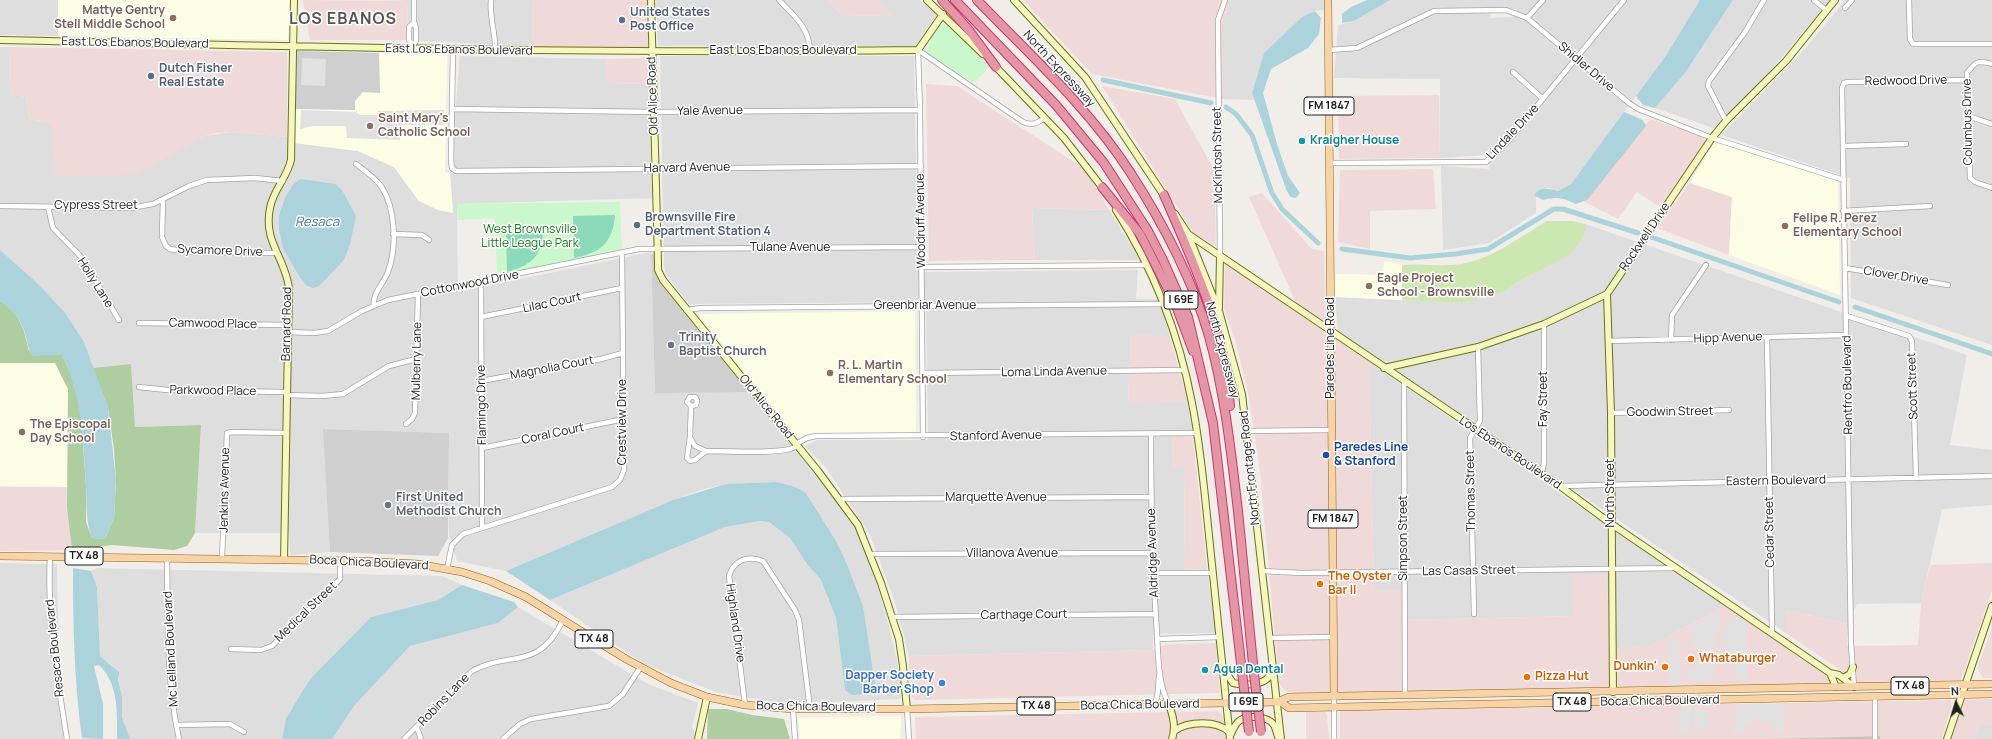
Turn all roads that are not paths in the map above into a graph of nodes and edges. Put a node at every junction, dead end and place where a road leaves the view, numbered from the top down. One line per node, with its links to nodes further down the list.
1 (294, 0): 27 (street, Barnard Road)
2 (414, 0): 24 (street)
3 (491, 0): 32 (street)
4 (650, 0): 33 (street, Old Alice Road)
5 (779, 0): 34 (street)
6 (927, 0): 22 (street)
7 (942, 0): 37 (highway)
8 (955, 0): 110 (highway, North Expressway / I 69E)
9 (977, 0): 133 (highway, North Expressway / I 69E)
10 (1014, 0): 60 (street, North Frontage Road)
11 (1225, 0): 73 (street, McKintosh Street)
12 (1328, 0): 31 (main road, Paredes Line Road / FM 1847)
13 (1543, 0): 23 (street)
14 (1624, 0): 35 (street, Lindale Drive)
15 (1764, 0): 47 (street)
16 (1814, 0): 21 (street)
17 (1835, 0): 21 (street, Rockwell Drive)
18 (1852, 0): 20 (street)
19 (1910, 0): 26 (street)
20 (1845, 8)
21 (1826, 10): 47 (street, Rockwell Drive)
22 (943, 14): 30 (street); 37 (street)
23 (1527, 18): 31 (street, Shidler Drive); 35 (street, Shidler Drive)
24 (414, 22): 28 (street); 28 (street)
25 (0, 40): 27 (street, East Los Ebanos Boulevard)
26 (1992, 44)
27 (293, 47): 28 (street, East Los Ebanos Boulevard); 57 (street, Barnard Road)
28 (413, 47): 29 (street, East Los Ebanos Boulevard)
29 (453, 50): 32 (street, East Los Ebanos Boulevard); 42 (street)
30 (918, 50): 34 (street, East Los Ebanos Boulevard); 43 (street, Woodruff Avenue); 46 (street)
31 (1329, 50): 52 (main road, Paredes Line Road / FM 1847)
32 (495, 51): 33 (street, East Los Ebanos Boulevard)
33 (652, 52): 34 (street, East Los Ebanos Boulevard); 44 (street, Old Alice Road)
34 (810, 52)
35 (1577, 59): 41 (street, Lindale Drive); 49 (street, Shidler Drive)
36 (1992, 64): 39 (street, Columbus Drive)
37 (996, 67): 46 (street)
38 (1513, 72): 41 (street)
39 (1968, 80): 40 (street, Redwood Drive); 45 (street, Columbus Drive)
40 (1844, 83): 51 (street, Rentfro Boulevard)
41 (1543, 99): 52 (street, Lindale Drive)
42 (452, 109): 44 (street, Yale Avenue); 55 (street, Harvard Avenue)
43 (920, 110): 44 (street, Yale Avenue); 54 (street, Woodruff Avenue)
44 (654, 112): 55 (street, Old Alice Road)
45 (1968, 116): 48 (street); 59 (street, Columbus Drive)
46 (1045, 118): 58 (street)
47 (1726, 121): 49 (street, Rockwell Drive)
48 (1992, 124)
49 (1712, 138): 56 (street, Shidler Drive); 82 (street, Rockwell Drive)
50 (1906, 144): 51 (street)
51 (1845, 146): 56 (street, Rentfro Boulevard)
52 (1330, 163): 95 (main road, Paredes Line Road / FM 1847)
53 (356, 164): 66 (street)
54 (921, 166): 55 (street, Harvard Avenue); 69 (street, Woodruff Avenue)
55 (655, 168): 70 (street, Old Alice Road)
56 (1844, 180): 65 (street, Rentfro Boulevard)
57 (284, 181): 61 (street, Cypress Street); 71 (street, Barnard Road)
58 (1102, 187): 74 (street); 110 (highway)
59 (1992, 188)
60 (1164, 195): 67 (street, North Frontage Road); 133 (highway)
61 (163, 199): 63 (street, Cypress Street); 71 (street, Sycamore Drive)
62 (0, 206): 63 (street, Cypress Street)
63 (48, 206): 90 (street, Holly Lane)
64 (1930, 206): 65 (street)
65 (1843, 210): 77 (street, Rentfro Boulevard)
66 (393, 234): 68 (street); 84 (street)
67 (1188, 234): 73 (street, Los Ebanos Boulevard); 87 (street, North Frontage Road)
68 (429, 240)
69 (922, 247): 70 (street, Tulane Avenue); 76 (street, Woodruff Avenue)
70 (658, 249): 72 (street, Cottonwood Drive); 86 (street, Old Alice Road)
71 (276, 253): 93 (street, Barnard Road)
72 (622, 253): 78 (street, Cottonwood Drive); 80 (street, Crestview Drive)
73 (1220, 256): 87 (street, McKintosh Street); 95 (street, Los Ebanos Boulevard)
74 (1147, 265): 76 (street); 83 (street)
75 (1706, 265): 98 (street)
76 (922, 267): 85 (street, Woodruff Avenue)
77 (1845, 268): 79 (street, Clover Drive); 88 (street, Rentfro Boulevard)
78 (481, 282): 81 (street, Cottonwood Drive); 89 (street, Flamingo Drive)
79 (1948, 284)
80 (622, 288): 89 (street, Lilac Court); 101 (street, Crestview Drive)
81 (418, 294): 84 (street, Cottonwood Drive); 102 (street, Mulberry Lane)
82 (1607, 294): 92 (street); 99 (street, North Street)
83 (1164, 304): 85 (street, Greenbriar Avenue); 104 (street)
84 (374, 305): 94 (street, Cottonwood Drive)
85 (922, 306): 86 (street, Greenbriar Avenue); 105 (street, Woodruff Avenue)
86 (686, 310): 124 (street, Old Alice Road)
87 (1219, 311): 118 (street, North Frontage Road)
88 (1847, 316): 96 (street, Rentfro Boulevard); 129 (street, Scott Street)
89 (481, 317): 106 (street, Flamingo Drive)
90 (119, 320)
91 (139, 323): 93 (street, Camwood Place)
92 (1544, 324): 100 (street); 127 (street, Fay Street)
93 (288, 325): 94 (street, Barnard Road)
94 (288, 332): 109 (street, Barnard Road)
95 (1332, 333): 103 (street, Los Ebanos Boulevard); 117 (main road, Paredes Line Road / FM 1847)
96 (1846, 335): 97 (street, Hipp Avenue); 130 (street, Rentfro Boulevard)
97 (1766, 337): 98 (street, Hipp Avenue); 131 (street, Cedar Street)
98 (1671, 340): 99 (street, Hipp Avenue)
99 (1609, 341): 113 (street, North Street)
100 (1478, 347): 103 (street); 116 (street, Thomas Street)
101 (623, 353): 106 (street, Magnolia Court); 114 (street, Crestview Drive)
102 (416, 359): 109 (street, Parkwood Place); 115 (street, Mulberry Lane)
103 (1384, 368): 107 (street, Los Ebanos Boulevard)
104 (1185, 370): 105 (street, Loma Linda Avenue); 120 (street)
105 (923, 373): 123 (street, Woodruff Avenue)
106 (481, 381): 125 (street, Flamingo Drive)
107 (1404, 381): 116 (street, Los Ebanos Boulevard); 153 (street, Simpson Street)
108 (139, 387): 109 (street, Parkwood Place)
109 (286, 393): 119 (street, Barnard Road)
110 (1208, 398): 202 (highway, North Expressway / I 69E, bridge)
111 (691, 406): 122 (street)
112 (1729, 410): 113 (street, Goodwin Street)
113 (1611, 413): 132 (street, North Street)
114 (624, 419): 125 (street, Coral Court); 138 (street, Crestview Drive)
115 (406, 424)
116 (1474, 429): 127 (street, Los Ebanos Boulevard); 152 (street, Thomas Street)
117 (1331, 430): 118 (street); 151 (main road, Paredes Line Road / FM 1847)
118 (1247, 431): 150 (street, North Frontage Road)
119 (286, 433): 144 (street, Jenkins Avenue); 145 (street, Barnard Road)
120 (1197, 433): 121 (street, Stanford Avenue); 154 (street)
121 (1151, 434): 123 (street, Stanford Avenue); 135 (street, Aldridge Avenue)
122 (690, 437): 126 (street); 126 (street)
123 (923, 437): 124 (street, Stanford Avenue)
124 (797, 445): 126 (street, Stanford Avenue); 136 (street, Old Alice Road)
125 (482, 448): 138 (street, Flamingo Drive)
126 (706, 451)
127 (1541, 475): 134 (street, Los Ebanos Boulevard)
128 (1992, 476): 129 (street, Eastern Boulevard)
129 (1916, 478): 130 (street, Eastern Boulevard)
130 (1850, 480): 131 (street, Eastern Boulevard); 169 (street, Rentfro Boulevard)
131 (1769, 481): 132 (street, Eastern Boulevard); 161 (street, Cedar Street)
132 (1611, 485): 134 (street, Eastern Boulevard); 137 (street, North Street)
133 (1235, 486): 203 (highway, North Expressway / I 69E, bridge)
134 (1560, 486): 137 (street, Los Ebanos Boulevard)
135 (1151, 497): 136 (street, Marquette Avenue); 139 (street, Aldridge Avenue)
136 (841, 499): 140 (street, Old Alice Road)
137 (1610, 523): 148 (street, Los Ebanos Boulevard); 149 (street, North Street)
138 (482, 528): 147 (street, Crestview Drive)
139 (1152, 553): 140 (street, Villanova Avenue); 155 (street, Aldridge Avenue)
140 (871, 554): 159 (street, Old Alice Road)
141 (0, 556): 142 (main road, Boca Chica Boulevard / TX 48)
142 (50, 556): 143 (main road, Boca Chica Boulevard / TX 48); 204 (street, Resaca Boulevard)
143 (168, 558): 144 (main road, Boca Chica Boulevard / TX 48); 197 (street, Mc Lelland Boulevard)
144 (222, 558): 145 (main road, Boca Chica Boulevard / TX 48)
145 (284, 560): 146 (main road, Boca Chica Boulevard / TX 48)
146 (340, 561): 147 (main road, Boca Chica Boulevard / TX 48); 166 (street, Medical Street)
147 (448, 568): 160 (main road, Boca Chica Boulevard / TX 48)
148 (1677, 568): 149 (street, Las Casas Street); 161 (street, Los Ebanos Boulevard)
149 (1612, 570): 152 (street, Las Casas Street); 179 (street, North Street)
150 (1262, 571): 151 (street, Las Casas Street); 164 (street, North Frontage Road)
151 (1334, 571): 153 (street, Las Casas Street); 163 (main road, Paredes Line Road / FM 1847)
152 (1473, 571): 153 (street, Las Casas Street); 158 (street, Thomas Street)
153 (1404, 572): 181 (street, Simpson Street)
154 (1213, 573): 155 (street); 162 (street)
155 (1152, 574): 157 (street, Aldridge Avenue)
156 (1992, 606): 175 (street)
157 (1156, 614): 159 (street, Carthage Court); 165 (street, Aldridge Avenue)
158 (1474, 614)
159 (893, 617): 194 (street, Old Alice Road)
160 (563, 620): 170 (main road, Boca Chica Boulevard / TX 48); 198 (street, Robins Lane)
161 (1772, 632): 172 (street, Los Ebanos Boulevard)
162 (1220, 637): 165 (street); 167 (street)
163 (1334, 637): 164 (street); 185 (main road, Paredes Line Road / FM 1847)
164 (1269, 638): 168 (street, North Frontage Road)
165 (1157, 639): 171 (street, Aldridge Avenue)
166 (231, 650)
167 (1223, 666): 168 (street); 191 (street)
168 (1273, 667): 187 (street, North Frontage Road)
169 (1853, 667): 173 (street); 177 (street, Rentfro Boulevard)
170 (640, 668): 184 (main road, Boca Chica Boulevard / TX 48); 208 (street)
171 (1160, 672): 189 (street, Aldridge Avenue); 190 (street, Aldridge Avenue)
172 (1830, 672): 173 (street, Los Ebanos Boulevard); 176 (street)
173 (1843, 678): 177 (street, Los Ebanos Boulevard)
174 (1992, 684): 175 (main road, Boca Chica Boulevard / TX 48)
175 (1965, 685): 177 (main road, Boca Chica Boulevard / TX 48); 182 (street)
176 (1836, 687): 177 (main road, Boca Chica Boulevard / TX 48); 178 (main road, Boca Chica Boulevard / TX 48)
177 (1854, 687)
178 (1693, 690): 179 (main road, Boca Chica Boulevard / TX 48); 186 (main road)
179 (1612, 692): 181 (main road, Boca Chica Boulevard / TX 48); 188 (main road)
180 (1992, 694): 182 (main road, Boca Chica Boulevard / TX 48)
181 (1405, 695): 185 (main road, Boca Chica Boulevard / TX 48)
182 (1962, 695): 183 (main road, Boca Chica Boulevard / TX 48); 216 (street)
183 (1874, 696): 186 (main road, Boca Chica Boulevard / TX 48); 215 (street)
184 (707, 697): 192 (main road, Boca Chica Boulevard / TX 48); 209 (street)
185 (1334, 697): 187 (main road, Boca Chica Boulevard / TX 48); 193 (street)
186 (1618, 701): 188 (main road, Boca Chica Boulevard / TX 48)
187 (1279, 702): 191 (main road, Boca Chica Boulevard / TX 48); 193 (main road, Boca Chica Boulevard / TX 48); 213 (street, North Frontage Road)
188 (1540, 703): 193 (main road, Boca Chica Boulevard / TX 48)
189 (1154, 704): 190 (main road, Boca Chica Boulevard / TX 48); 194 (main road, Boca Chica Boulevard / TX 48)
190 (1169, 704): 191 (main road, Boca Chica Boulevard / TX 48); 199 (street)
191 (1226, 704): 201 (street)
192 (745, 705): 195 (main road, Boca Chica Boulevard / TX 48); 196 (street, Highland Drive)
193 (1334, 707): 214 (street)
194 (907, 708): 196 (main road, Boca Chica Boulevard / TX 48); 211 (street, Old Alice Road)
195 (793, 709): 196 (main road, Boca Chica Boulevard / TX 48); 210 (street)
196 (810, 709)
197 (176, 725): 200 (street); 205 (street, Mc Lelland Boulevard)
198 (417, 728): 206 (street, Robins Lane); 207 (street)
199 (1174, 731): 201 (street); 212 (street)
200 (244, 732)
201 (1230, 736): 213 (street)
202 (1250, 737)
203 (1262, 737)
204 (67, 739)
205 (179, 739)
206 (404, 739)
207 (421, 739)
208 (503, 739)
209 (698, 739)
210 (795, 739)
211 (909, 739)
212 (1172, 739)
213 (1280, 739)
214 (1334, 739)
215 (1875, 739)
216 (1947, 739)

